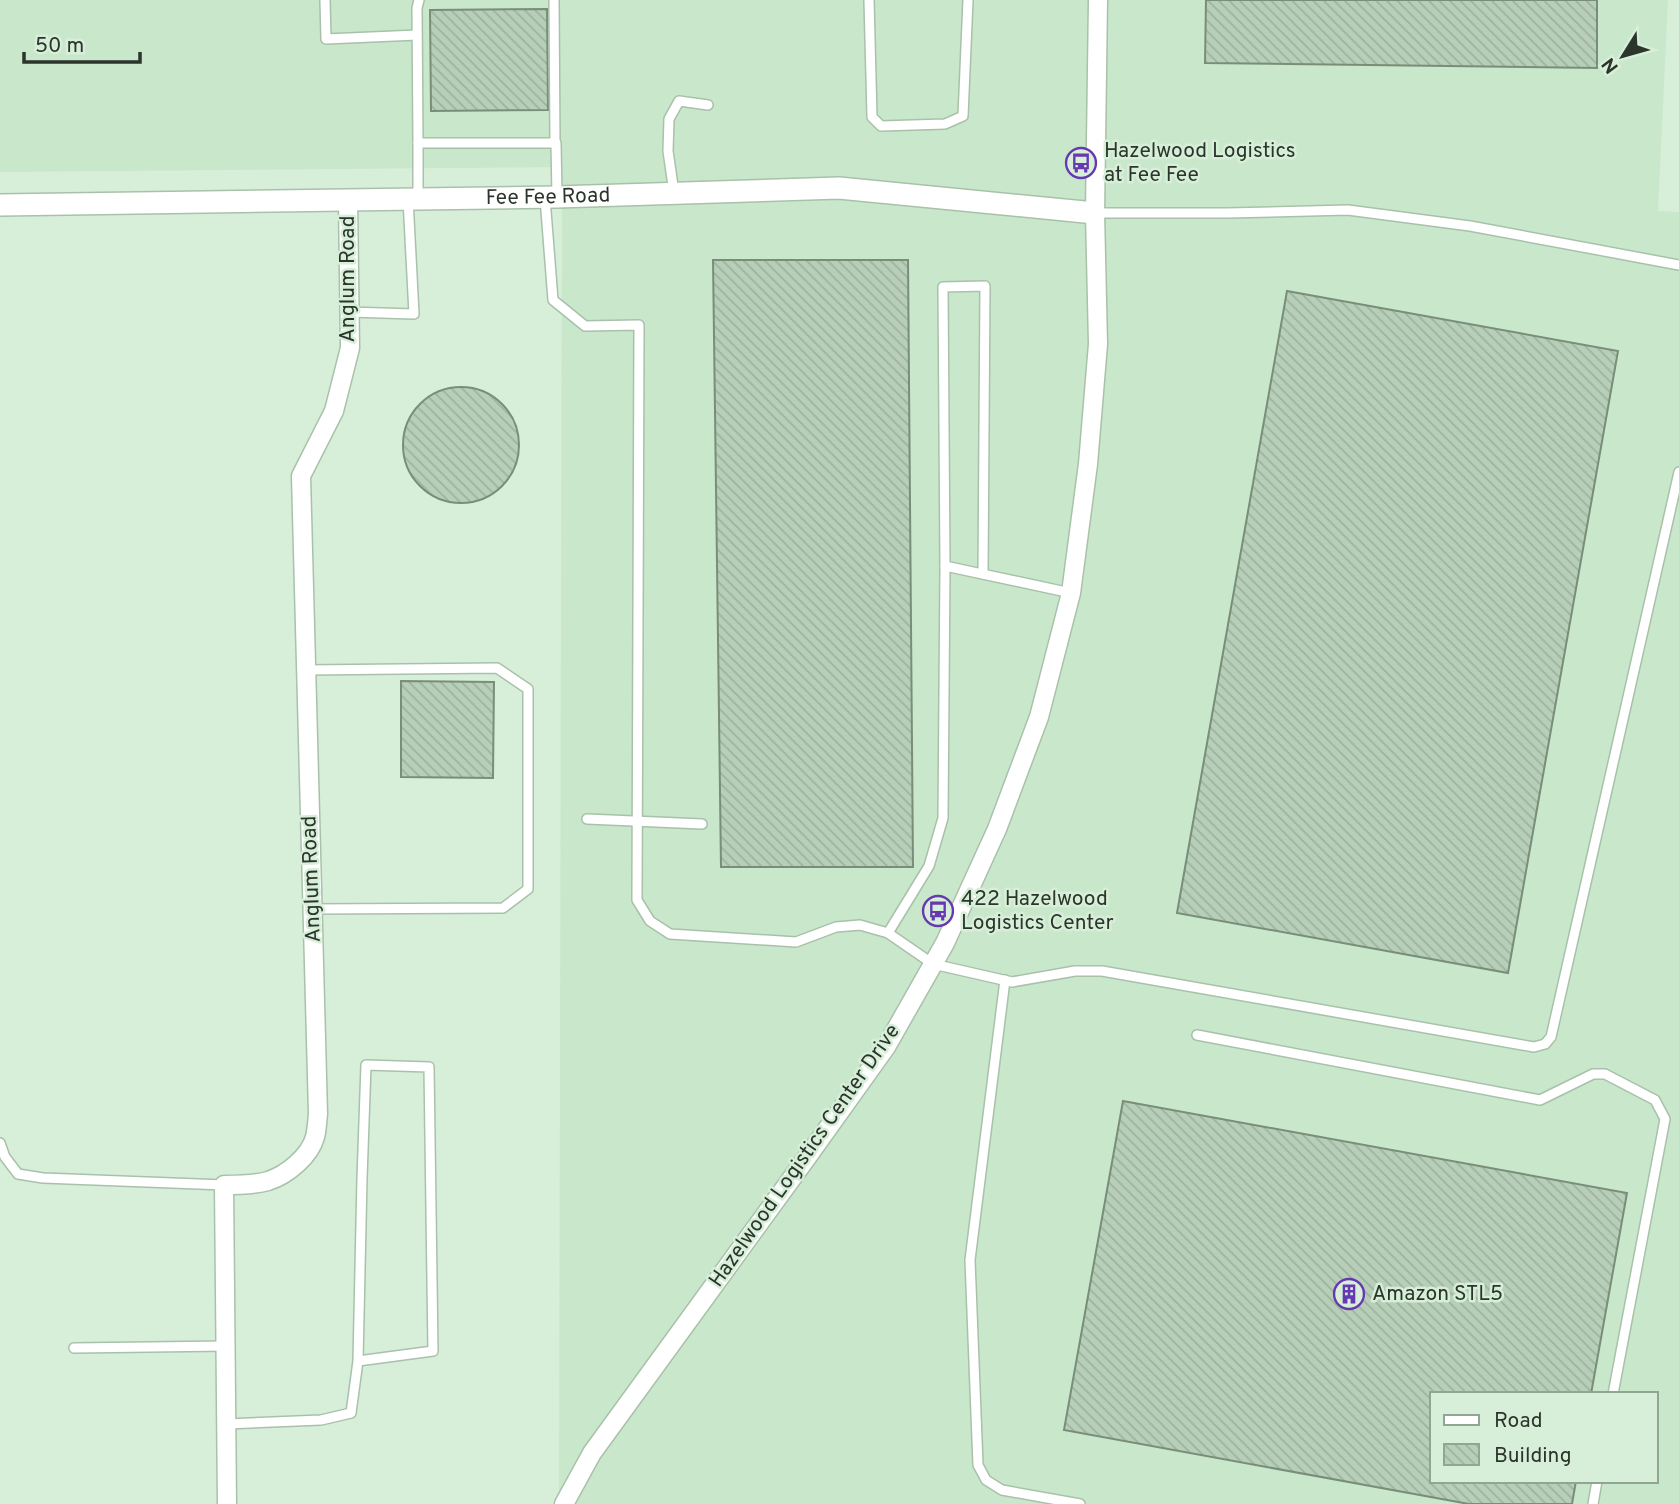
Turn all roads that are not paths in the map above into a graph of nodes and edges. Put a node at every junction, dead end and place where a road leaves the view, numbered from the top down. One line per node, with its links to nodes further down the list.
1 (325, 0): 7 (lane)
2 (419, 0): 7 (lane)
3 (554, 0): 10 (lane)
4 (869, 0): 5 (lane)
5 (968, 0)
6 (1098, 0): 16 (street, Hazelwood Logistics Center Drive)
7 (417, 35): 9 (lane)
8 (708, 105): 11 (lane)
9 (418, 143): 10 (lane); 13 (lane)
10 (555, 143): 12 (lane)
11 (674, 193): 12 (street, Fee Fee Road); 16 (street, Fee Fee Road)
12 (551, 197): 13 (street, Fee Fee Road); 25 (lane)
13 (413, 198): 14 (street, Fee Fee Road); 18 (lane)
14 (348, 200): 15 (street, Fee Fee Road); 18 (street, Anglum Road)
15 (0, 205)
16 (1095, 213): 17 (lane); 22 (street, Hazelwood Logistics Center Drive)
17 (1679, 265)
18 (349, 312): 23 (street, Anglum Road)
19 (1679, 472): 30 (lane)
20 (945, 566): 21 (lane); 21 (lane); 28 (lane)
21 (983, 574): 22 (lane)
22 (1071, 593): 29 (street, Hazelwood Logistics Center Drive)
23 (306, 670): 27 (street, Anglum Road); 27 (lane)
24 (587, 819): 25 (lane)
25 (638, 821): 26 (lane); 28 (lane)
26 (702, 824)
27 (312, 909): 33 (street, Anglum Road)
28 (888, 933): 29 (lane)
29 (933, 964): 30 (lane); 41 (street, Hazelwood Logistics Center Drive)
30 (1004, 980): 42 (lane)
31 (1198, 1035): 37 (lane)
32 (0, 1143): 33 (lane)
33 (224, 1185): 34 (street)
34 (226, 1346): 35 (lane); 38 (street)
35 (74, 1348)
36 (358, 1361): 36 (lane); 38 (lane)
37 (1614, 1392)
38 (227, 1424): 40 (street)
39 (1597, 1483): 43 (lane)
40 (228, 1504)
41 (565, 1504)
42 (1080, 1504)
43 (1593, 1504)

